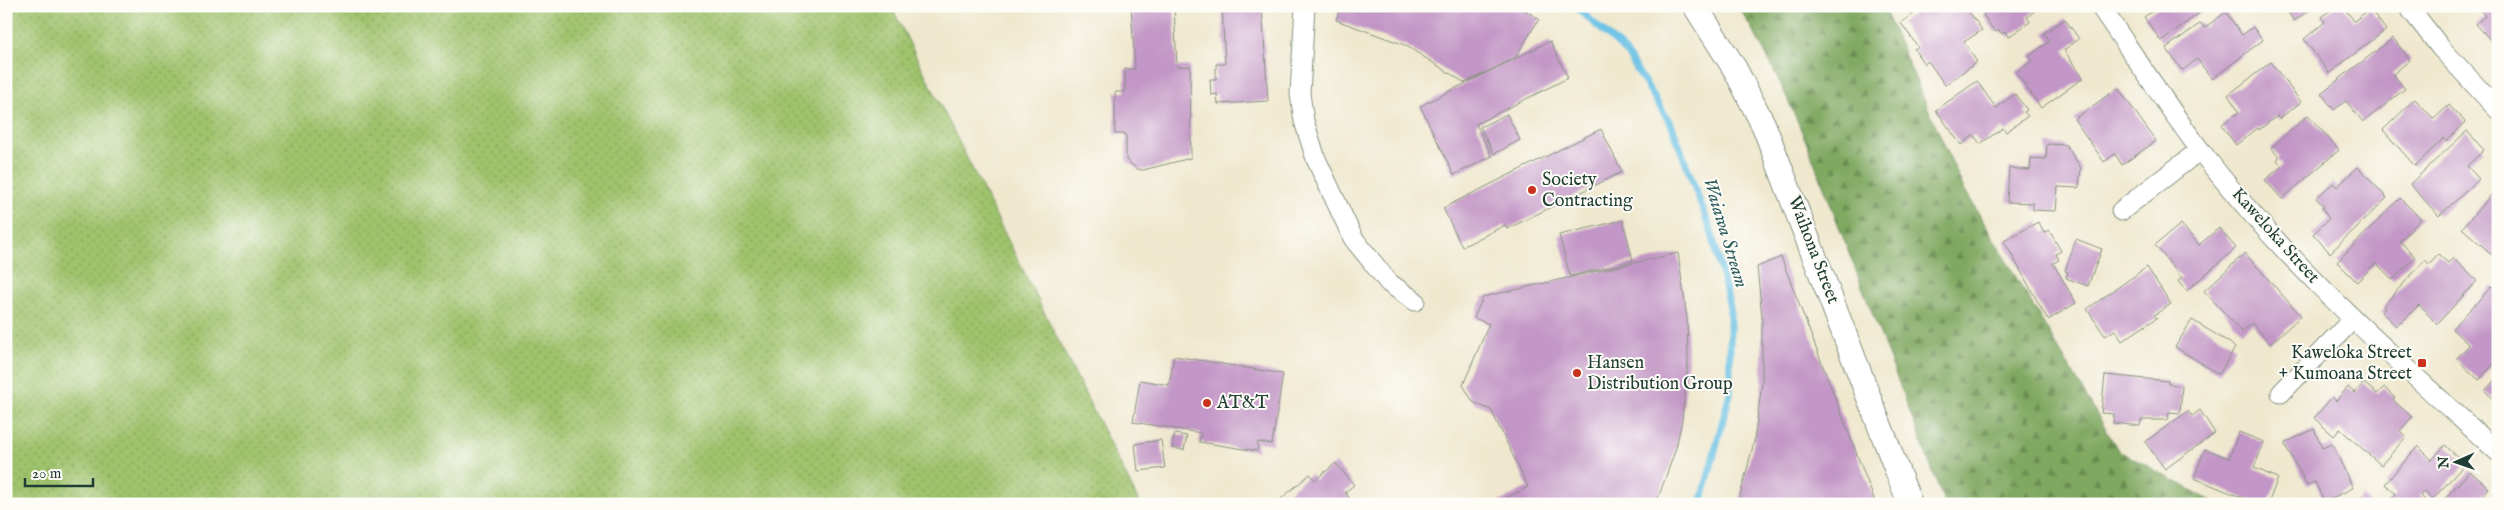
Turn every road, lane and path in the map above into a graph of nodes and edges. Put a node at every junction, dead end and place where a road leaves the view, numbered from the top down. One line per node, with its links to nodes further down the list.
1 (1305, 6): 8 (street)
2 (1695, 6): 12 (street, Waihona Street)
3 (2100, 6): 6 (street, Kaweloka Street)
4 (2408, 6): 5 (street)
5 (2498, 110)
6 (2200, 150): 7 (street); 9 (street, Kaweloka Street)
7 (2121, 211)
8 (1415, 301)
9 (2352, 320): 10 (street); 11 (street, Kaweloka Street)
10 (2281, 393)
11 (2498, 452)
12 (1910, 504)

